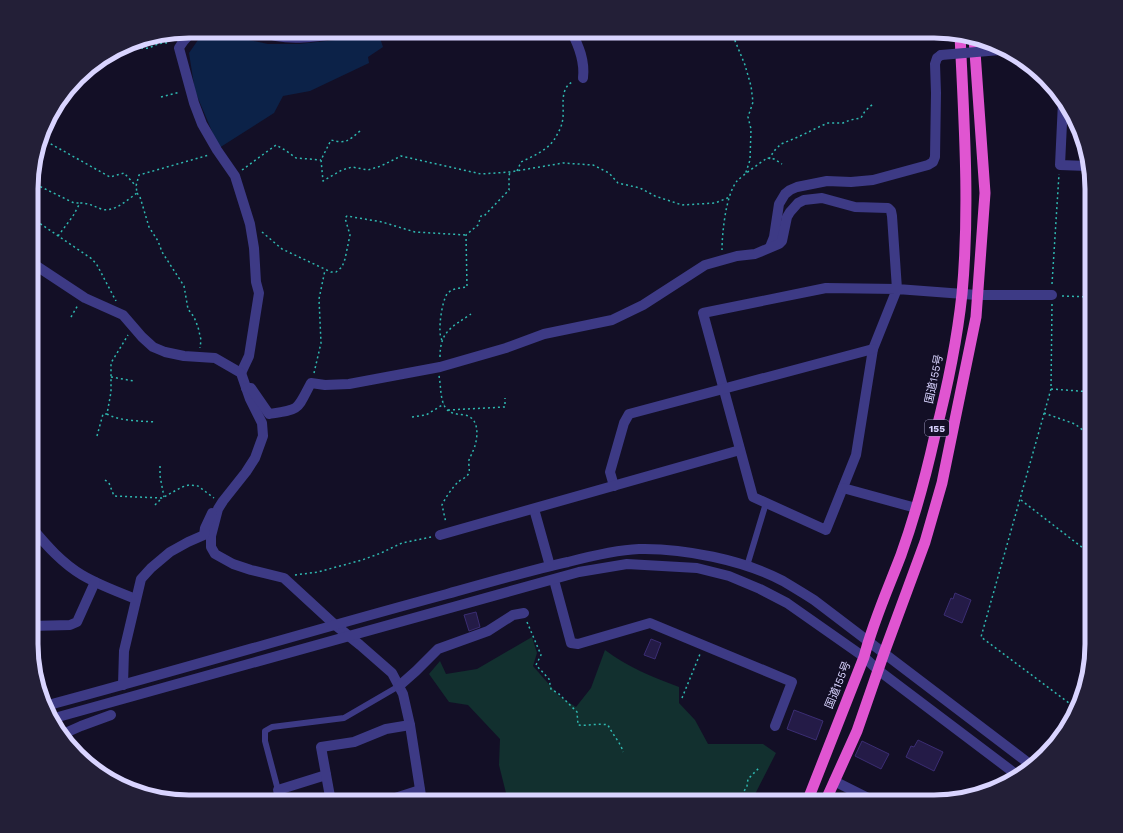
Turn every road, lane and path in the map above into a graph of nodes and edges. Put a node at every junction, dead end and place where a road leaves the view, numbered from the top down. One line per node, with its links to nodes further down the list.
1 (187, 38): 7 (street)
2 (574, 38): 9 (street)
3 (734, 38): 25 (path)
4 (960, 40): 40 (highway, 国道155号 / 155)
5 (974, 43): 41 (highway, 155)
6 (139, 47): 7 (path)
7 (179, 48): 10 (street)
8 (992, 50): 35 (street, bridge)
9 (583, 78): 22 (path)
10 (189, 88): 11 (path); 16 (street)
11 (161, 97)
12 (873, 104): 17 (path)
13 (1063, 110): 20 (street)
14 (360, 131): 18 (path)
15 (46, 141): 27 (path)
16 (218, 152): 24 (street); 27 (path)
17 (770, 158): 19 (path); 25 (path)
18 (320, 160): 23 (path); 24 (path)
19 (782, 164)
20 (1060, 165): 21 (street); 42 (path)
21 (1083, 166)
22 (517, 171): 23 (path); 29 (path)
23 (510, 172): 33 (path)
24 (234, 175): 32 (street)
25 (745, 175): 29 (path)
26 (38, 185): 30 (path)
27 (136, 186): 28 (path)
28 (138, 193): 30 (path); 51 (path)
29 (730, 197): 36 (path)
30 (80, 203): 34 (path)
31 (38, 222): 34 (path)
32 (250, 224): 38 (path); 53 (street)
33 (466, 235): 38 (path); 49 (path)
34 (58, 236): 46 (path)
35 (770, 246): 36 (street); 39 (street)
36 (722, 260): 52 (street)
37 (38, 268): 43 (street)
38 (325, 270): 56 (path)
39 (897, 289): 40 (street); 50 (street); 59 (street)
40 (962, 294): 41 (street); 81 (highway, 国道155号 / 155)
41 (977, 295): 42 (street); 98 (highway, 155)
42 (1052, 296): 44 (path); 58 (path)
43 (84, 297): 46 (street); 47 (path)
44 (1085, 297)
45 (471, 314): 49 (path)
46 (123, 315): 48 (street)
47 (71, 317)
48 (135, 329): 51 (street); 54 (path)
49 (443, 340): 52 (path)
50 (873, 349): 59 (street); 74 (street)
51 (200, 357): 53 (street)
52 (440, 367): 56 (street); 62 (path)
53 (241, 373): 57 (street)
54 (111, 377): 55 (path); 65 (path)
55 (134, 381)
56 (311, 383): 57 (street)
57 (246, 388): 77 (street)
58 (1051, 389): 60 (path); 64 (path)
59 (724, 390): 70 (street); 73 (street)
60 (1085, 391)
61 (505, 398): 63 (path)
62 (444, 404): 63 (path); 66 (path)
63 (448, 410): 83 (path)
64 (1044, 413): 68 (path); 78 (path)
65 (107, 414): 67 (path); 69 (path)
66 (412, 417)
67 (155, 422)
68 (1085, 432)
69 (97, 436)
70 (740, 450): 73 (street); 79 (street)
71 (160, 466): 75 (path)
72 (105, 480): 76 (path)
73 (614, 486): 82 (street)
74 (843, 488): 79 (street); 81 (street)
75 (164, 497): 76 (path); 77 (path)
76 (162, 498): 80 (path)
77 (220, 500): 88 (street); 91 (street)
78 (1021, 500): 85 (path); 105 (path)
79 (766, 503): 87 (lane)
80 (155, 505)
81 (916, 508): 96 (highway, 国道155号 / 155)
82 (534, 509): 83 (street); 86 (street)
83 (444, 534): 88 (path)
84 (38, 535): 90 (street)
85 (1085, 549)
86 (550, 566): 87 (street); 93 (street)
87 (746, 566): 96 (street)
88 (284, 578): 93 (street)
89 (554, 580): 95 (street); 97 (street); 99 (street)
90 (95, 582): 91 (street); 94 (street)
91 (136, 599): 101 (street)
92 (524, 613): 102 (street); 111 (path)
93 (334, 624): 95 (street); 101 (street)
94 (38, 626)
95 (350, 636): 102 (street); 107 (street)
96 (868, 640): 98 (street); 99 (highway, 国道155号 / 155)
97 (703, 645): 103 (path); 109 (street)
98 (884, 653): 100 (highway, 155); 112 (street)
99 (864, 657): 100 (street); 124 (highway, 国道155号 / 155)
100 (878, 670): 114 (street); 116 (highway, 155)
101 (124, 685): 104 (street)
102 (399, 686): 108 (street); 117 (lane)
103 (682, 698)
104 (51, 704)
105 (1071, 706)
106 (111, 715): 110 (street)
107 (57, 717)
108 (410, 725): 115 (street); 118 (street)
109 (775, 726)
110 (67, 732)
111 (623, 752)
112 (1028, 762)
113 (758, 768): 123 (path)
114 (1013, 772)
115 (326, 775): 117 (street); 120 (street)
116 (834, 782): 125 (highway, 155); 126 (street)
117 (278, 790): 119 (street)
118 (420, 790): 121 (street); 122 (street)
119 (280, 795)
120 (330, 795)
121 (404, 795)
122 (421, 795)
123 (741, 795)
124 (810, 795)
125 (828, 795)
126 (861, 795)

